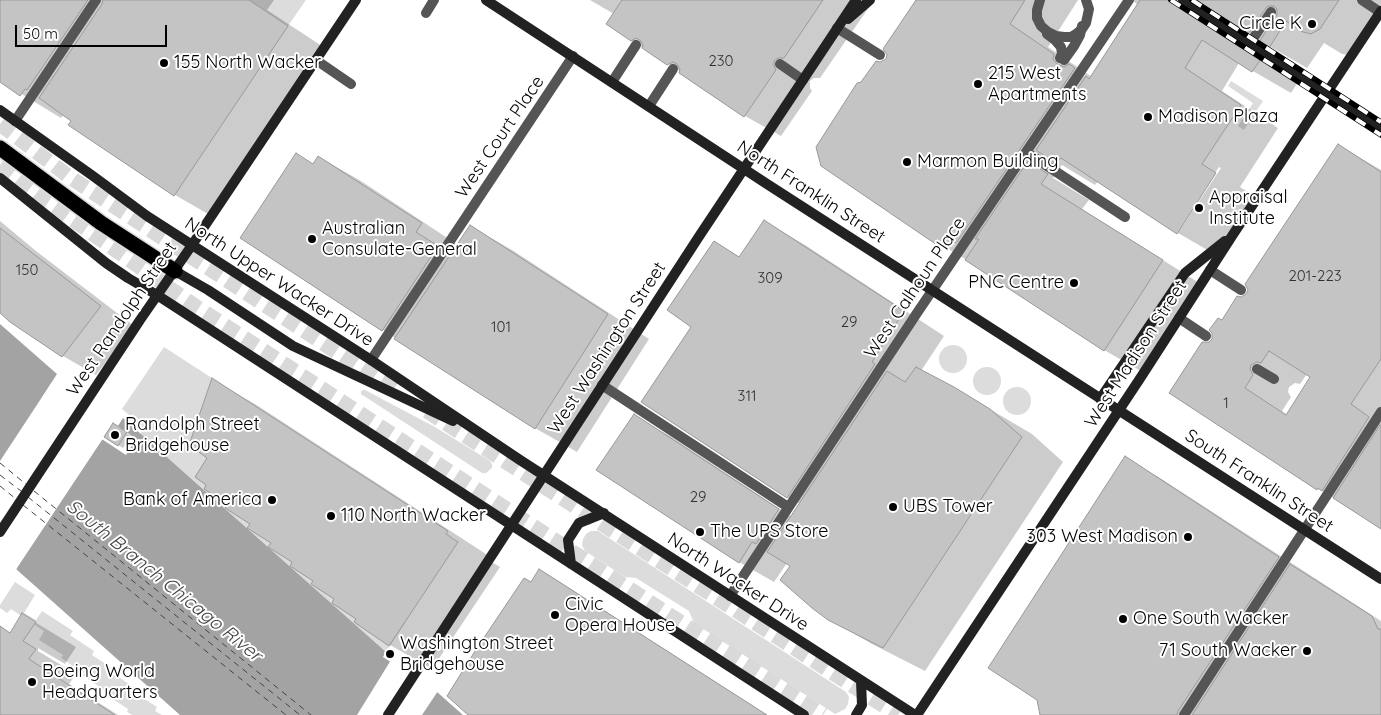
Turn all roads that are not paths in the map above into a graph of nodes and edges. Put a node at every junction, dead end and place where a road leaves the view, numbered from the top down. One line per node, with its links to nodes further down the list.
1 (96, 0): 30 (lane)
2 (356, 0): 21 (main road, West Randolph Street)
3 (434, 0): 15 (lane)
4 (486, 0): 20 (main road, North Franklin Street)
5 (856, 0): 16 (main road, West Washington Street)
6 (870, 0): 16 (main road)
7 (1039, 0): 8 (lane, bridge); 9 (lane, bridge)
8 (1086, 0)
9 (1090, 0)
10 (1129, 0): 33 (lane, West Calhoun Place)
11 (1183, 0): 17 (main road)
12 (1362, 0): 13 (lane)
13 (1381, 11): 27 (main road, West Madison Street)
14 (1271, 12): 17 (lane)
15 (426, 13)
16 (837, 28): 19 (lane); 24 (main road, West Washington Street)
17 (1250, 43): 27 (main road)
18 (636, 44): 25 (lane)
19 (880, 55)
20 (573, 56): 25 (main road, North Franklin Street); 46 (lane, West Court Place)
21 (316, 60): 26 (lane); 38 (main road, West Randolph Street)
22 (780, 64): 24 (lane)
23 (673, 69): 28 (lane)
24 (803, 80): 34 (main road, West Washington Street)
25 (612, 82): 28 (main road, North Franklin Street)
26 (351, 84)
27 (1326, 93): 31 (main road); 37 (main road, West Madison Street)
28 (649, 106): 34 (main road, North Franklin Street)
29 (0, 110): 30 (main road, North Upper Wacker Drive)
30 (14, 122): 38 (main road, North Upper Wacker Drive)
31 (1381, 129)
32 (0, 148): 40 (highway)
33 (1026, 152): 36 (lane); 42 (lane, West Calhoun Place)
34 (744, 168): 42 (main road, North Franklin Street); 49 (main road, West Washington Street)
35 (0, 178): 43 (main road)
36 (1126, 216)
37 (1232, 236): 39 (main road, West Madison Street); 50 (main road)
38 (192, 245): 40 (main road, West Randolph Street); 46 (main road, North Upper Wacker Drive)
39 (1210, 270): 41 (lane); 44 (main road, West Madison Street)
40 (175, 271): 43 (main road, West Randolph Street); 53 (main road)
41 (1241, 290)
42 (932, 291): 50 (main road, North Franklin Street); 55 (lane, West Calhoun Place)
43 (157, 295): 57 (main road); 59 (main road, West Randolph Street)
44 (1179, 318): 45 (lane); 51 (main road, West Madison Street)
45 (1206, 336)
46 (371, 360): 53 (main road, North Upper Wacker Drive)
47 (1257, 369): 48 (lane)
48 (1274, 380)
49 (602, 385): 54 (main road, West Washington Street); 55 (lane)
50 (1100, 399): 51 (main road, North Franklin Street)
51 (1119, 411): 58 (main road, South Franklin Street); 67 (main road, West Madison Street)
52 (1381, 412): 58 (lane)
53 (483, 436): 54 (main road, North Upper Wacker Drive)
54 (544, 475): 56 (main road, North Wacker Drive); 57 (main road, West Washington Street)
55 (788, 507): 62 (lane, West Calhoun Place)
56 (604, 513): 60 (main road); 62 (main road, North Wacker Drive)
57 (511, 525): 60 (main road); 64 (main road, West Washington Street)
58 (1304, 530): 61 (main road, South Franklin Street); 68 (lane)
59 (0, 532)
60 (571, 564): 65 (main road)
61 (1381, 580)
62 (730, 596): 63 (main road, North Wacker Drive)
63 (861, 681): 66 (main road); 67 (main road, North Wacker Drive)
64 (388, 715)
65 (804, 715)
66 (856, 715)
67 (916, 715)
68 (1184, 715)

